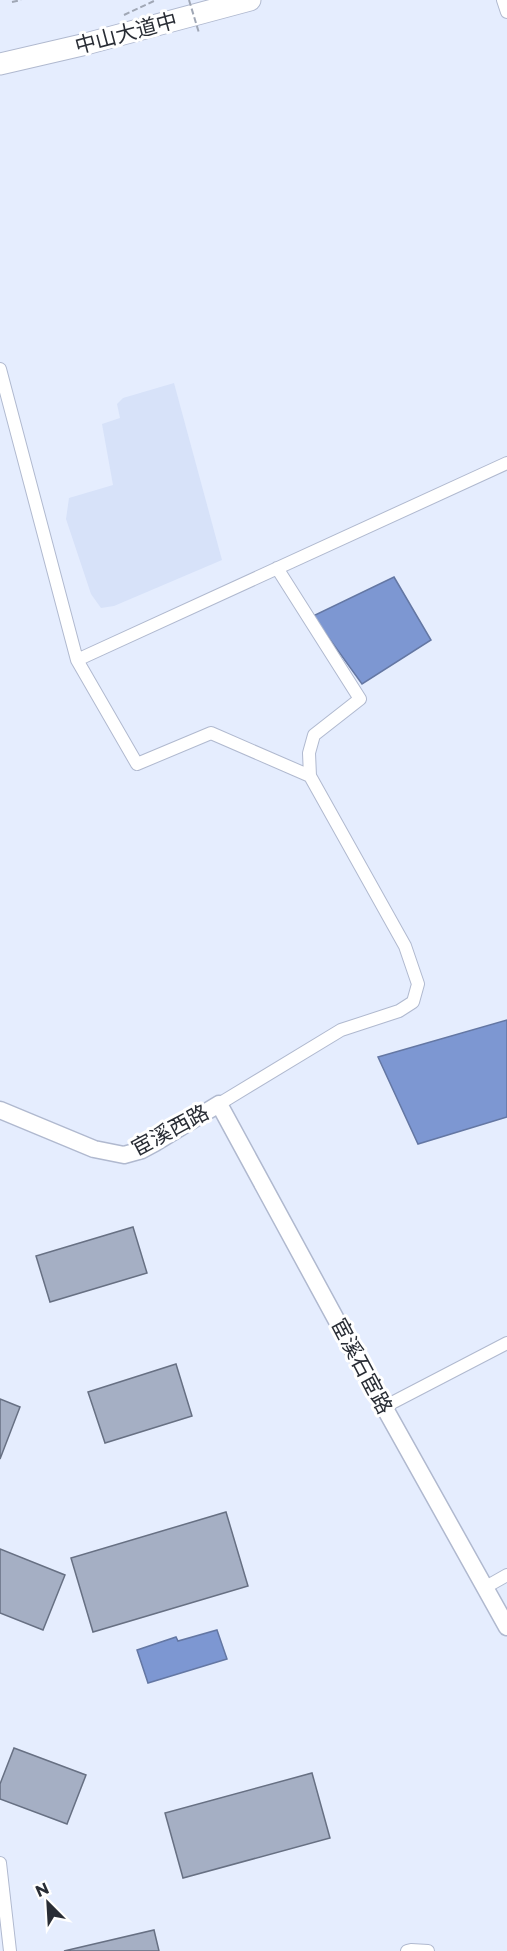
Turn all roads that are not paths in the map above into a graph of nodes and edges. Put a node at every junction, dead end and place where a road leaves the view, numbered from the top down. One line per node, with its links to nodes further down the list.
1 (250, 0): 4 (highway, 中山大道中)
2 (503, 0): 3 (street)
3 (507, 12)
4 (0, 64)
5 (0, 369): 8 (street)
6 (507, 464): 7 (street)
7 (277, 568): 8 (street); 9 (street)
8 (77, 660): 9 (street)
9 (310, 776): 10 (street, 宦溪西路)
10 (219, 1104): 11 (street, 宦溪西路); 13 (street, 宦溪石宦路)
11 (0, 1110)
12 (507, 1343): 13 (street)
13 (384, 1407): 15 (street, 宦溪石宦路)
14 (507, 1575): 15 (street)
15 (484, 1588): 16 (street, 宦溪石宦路)
16 (507, 1627)
17 (0, 1863): 18 (street)
18 (10, 1951)
19 (407, 1951): 20 (street)
20 (428, 1951)

